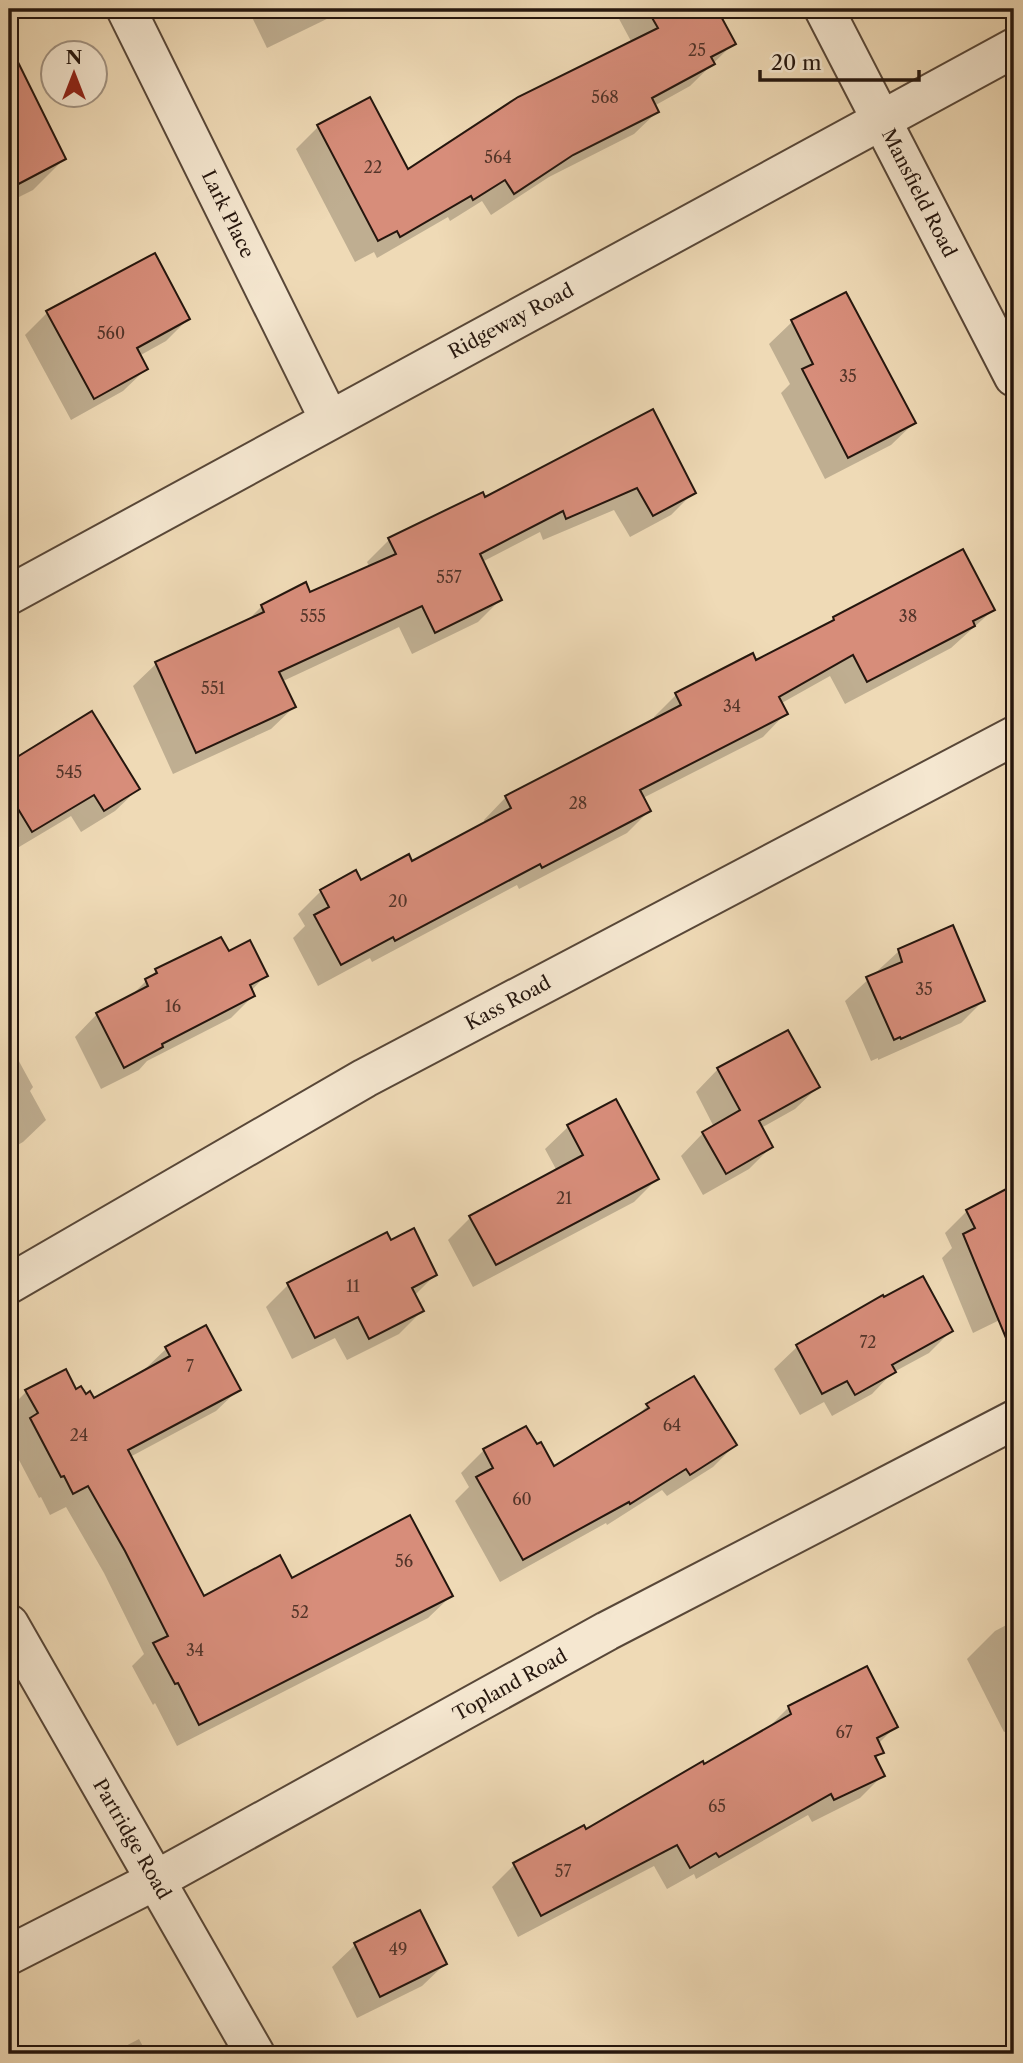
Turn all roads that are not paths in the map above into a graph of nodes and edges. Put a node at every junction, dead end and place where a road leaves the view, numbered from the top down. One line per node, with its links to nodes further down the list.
1 (127, 9): 6 (street, Lark Place)
2 (824, 9): 4 (street, Mansfield Road)
3 (1014, 48): 4 (street, Ridgeway Road)
4 (882, 121): 5 (street, Mansfield Road); 6 (street, Ridgeway Road)
5 (1014, 377)
6 (329, 419): 7 (street, Ridgeway Road)
7 (9, 595)
8 (1014, 736): 9 (street, Kass Road)
9 (9, 1284)
10 (1014, 1420): 12 (street, Topland Road)
11 (9, 1625): 12 (street, Partridge Road)
12 (156, 1880): 13 (street, Topland Road); 14 (street, Partridge Road)
13 (9, 1955)
14 (256, 2054)

